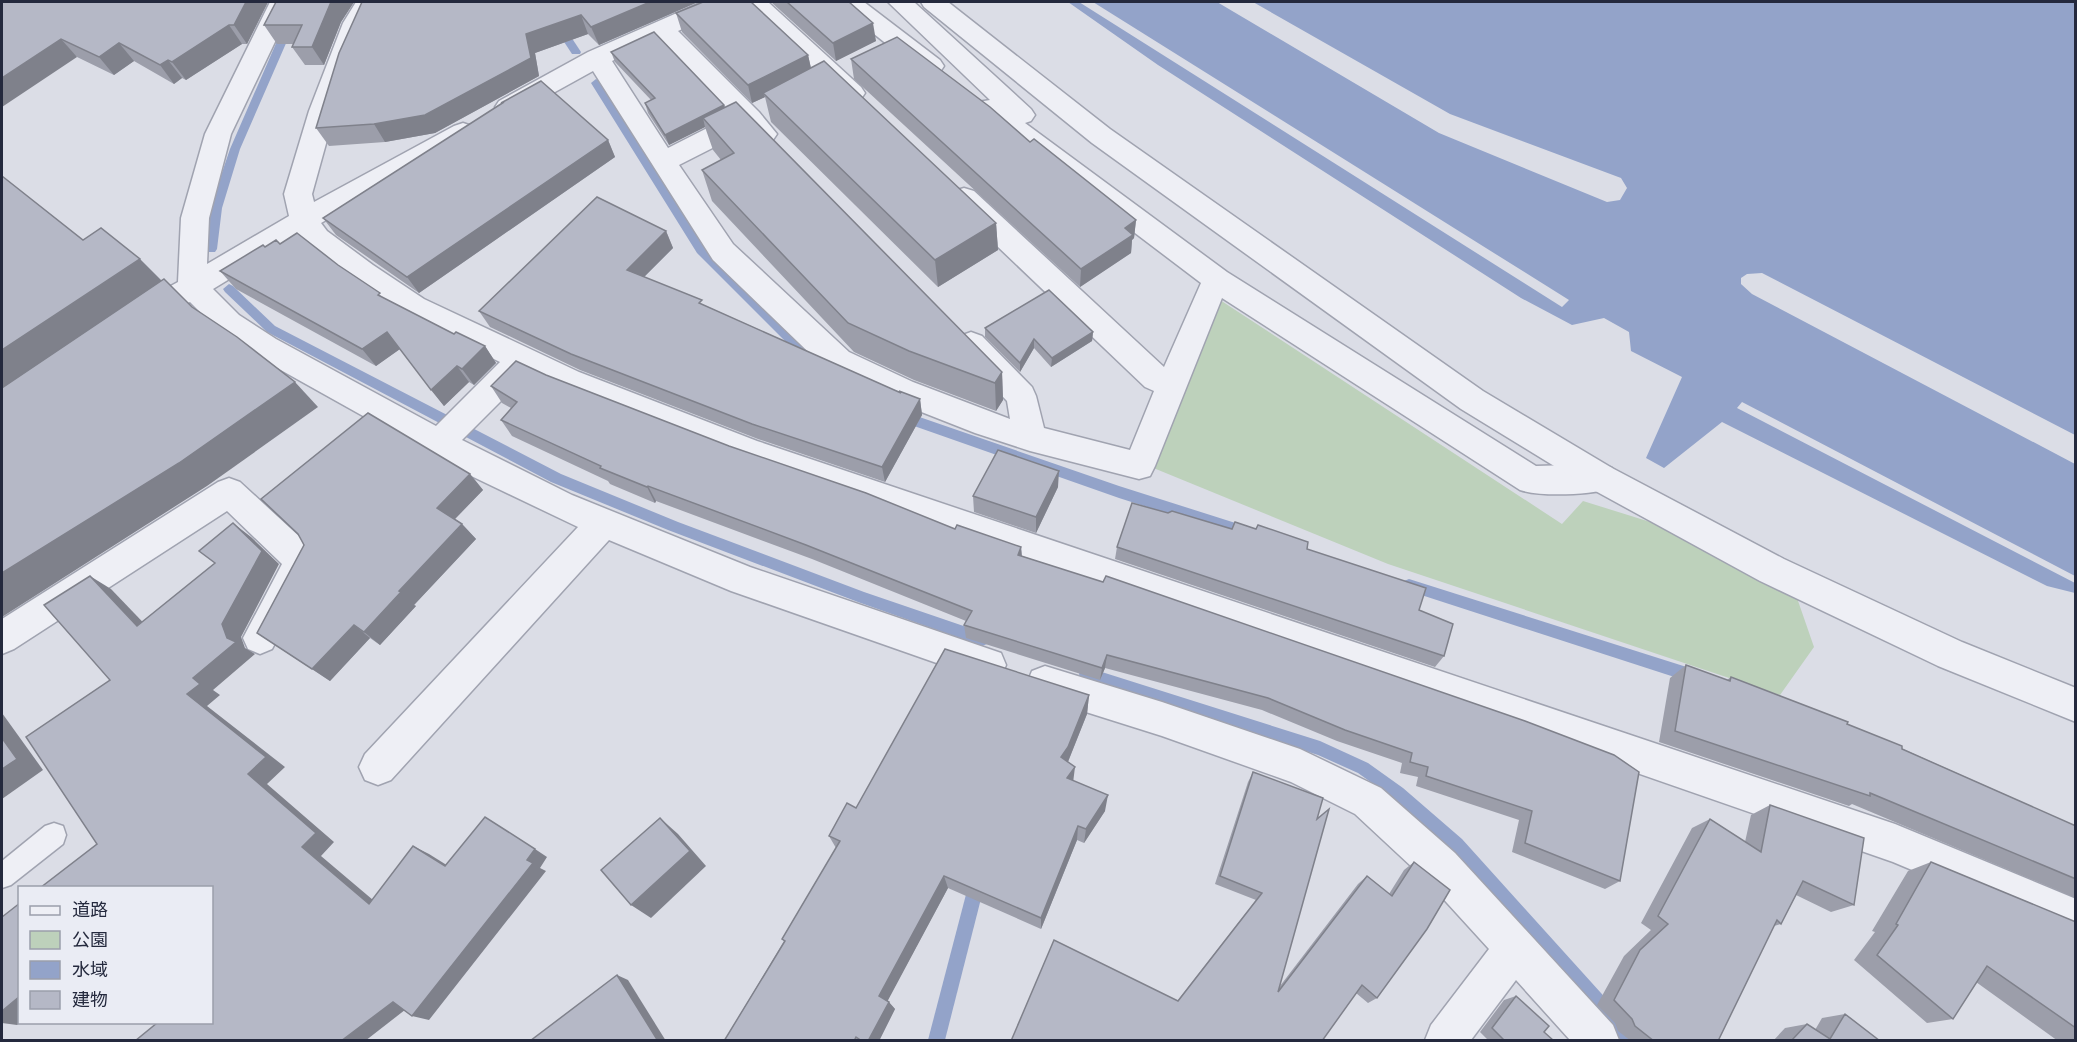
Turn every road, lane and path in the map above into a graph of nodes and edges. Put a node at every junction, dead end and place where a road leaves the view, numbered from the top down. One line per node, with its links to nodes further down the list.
1 (282, 2): 18 (street)
2 (368, 2): 16 (street)
3 (722, 2): 8 (street)
4 (754, 2): 10 (street)
5 (849, 2): 14 (street)
6 (900, 2): 14 (street)
7 (933, 2): 25 (street)
8 (661, 29): 9 (street); 11 (street)
9 (597, 58): 13 (street); 16 (street)
10 (868, 109)
11 (760, 113): 12 (street); 13 (street)
12 (782, 152)
13 (663, 162): 23 (street)
14 (1075, 175): 17 (street)
15 (947, 182): 22 (street)
16 (304, 220): 18 (street); 21 (street)
17 (1217, 280): 22 (street); 25 (street)
18 (192, 286): 19 (street); 24 (street)
19 (158, 310)
20 (955, 329): 23 (street)
21 (523, 359): 24 (street); 33 (street)
22 (1172, 385): 23 (street)
23 (1030, 438)
24 (442, 439): 26 (street)
25 (1601, 478): 29 (street)
26 (603, 523): 30 (street); 34 (street)
27 (2, 638): 28 (street)
28 (260, 638)
29 (2076, 705)
30 (378, 767)
31 (54, 835): 32 (lane)
32 (2, 876)
33 (2076, 919)
34 (1515, 948): 35 (street); 36 (street)
35 (1446, 1041)
36 (1598, 1041)

